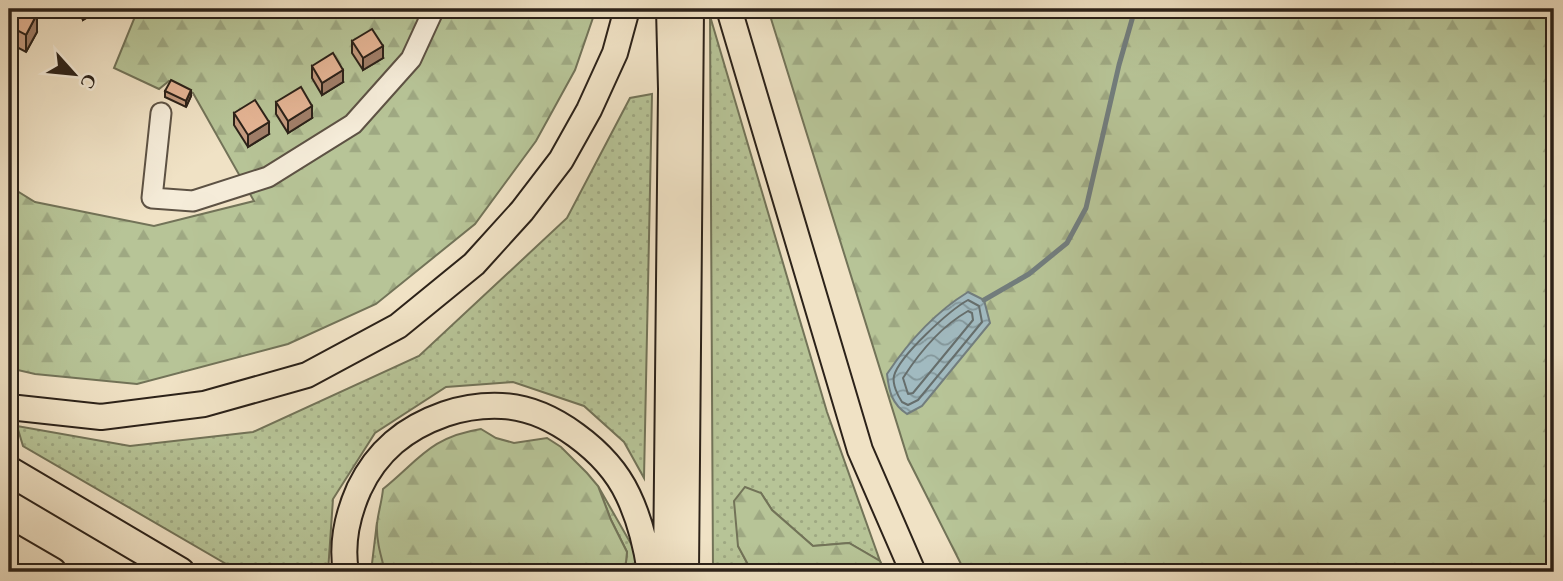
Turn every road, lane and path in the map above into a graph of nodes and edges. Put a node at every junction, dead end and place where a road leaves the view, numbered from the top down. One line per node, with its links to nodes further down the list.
1 (434, 9): 6 (lane)
2 (627, 9): 7 (main road)
3 (669, 9): 14 (main road)
4 (691, 9): 15 (main road)
5 (729, 9): 16 (main road)
6 (161, 113)
7 (9, 407)
8 (9, 471): 11 (highway)
9 (9, 547): 10 (highway)
10 (52, 572)
11 (180, 572)
12 (346, 572): 13 (main road)
13 (650, 572)
14 (666, 572)
15 (686, 572)
16 (913, 572)

